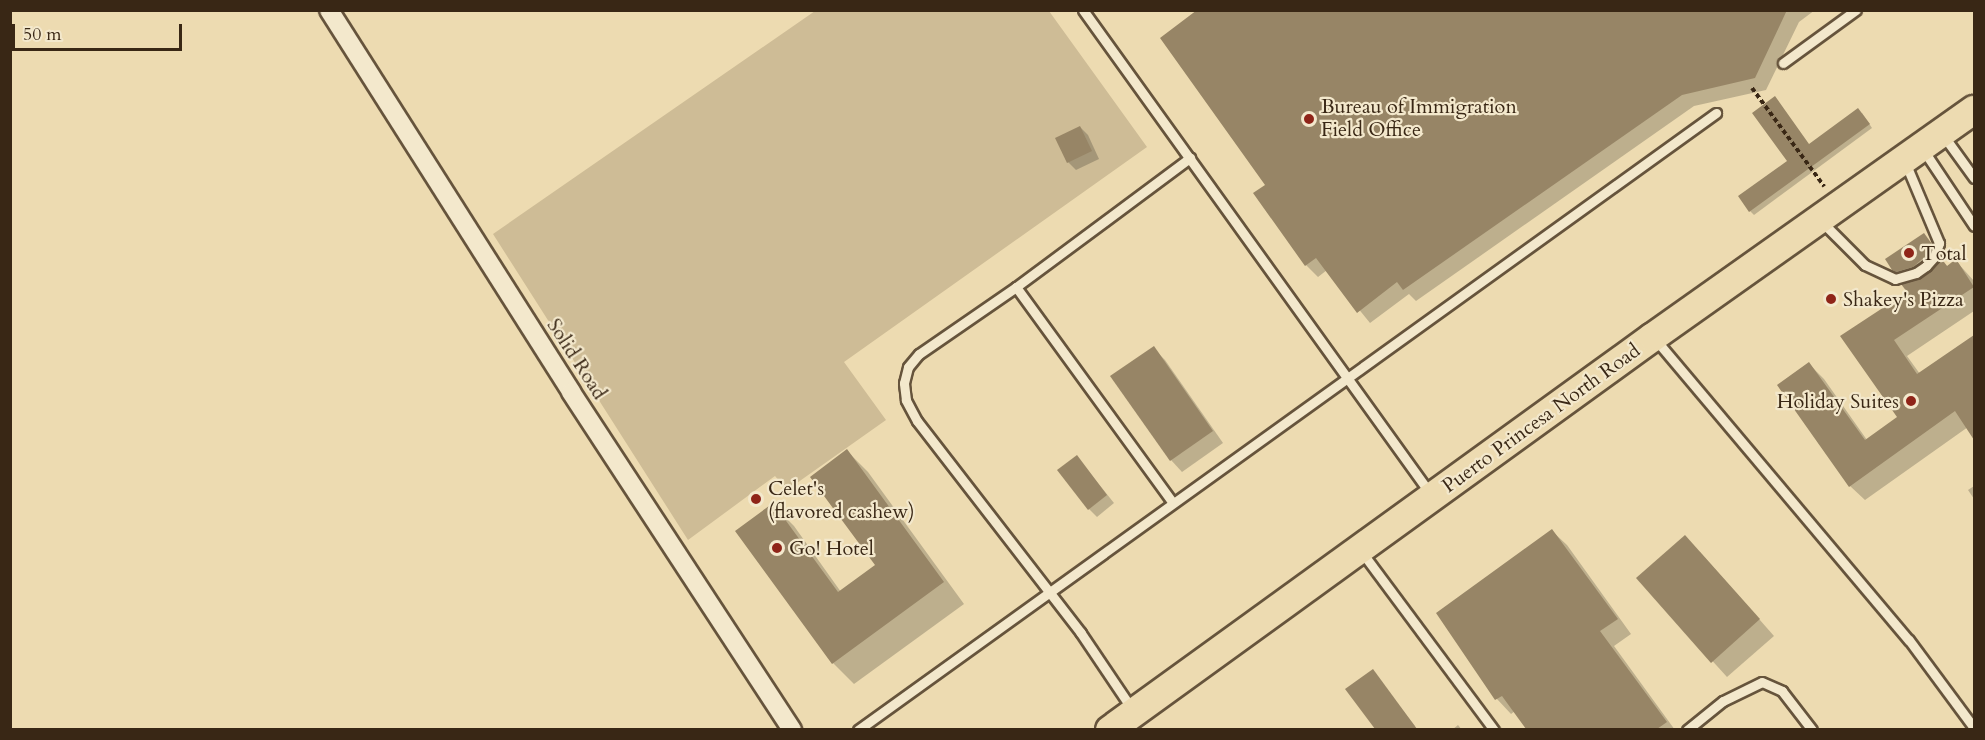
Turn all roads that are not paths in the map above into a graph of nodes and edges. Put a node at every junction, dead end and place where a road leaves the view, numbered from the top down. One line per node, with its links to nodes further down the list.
1 (329, 10): 21 (street, Solid Road)
2 (1083, 10): 8 (lane)
3 (1856, 10): 4 (lane)
4 (1783, 63)
5 (1974, 110): 7 (main road, Puerto Princesa North Road)
6 (1716, 113): 14 (lane)
7 (1923, 147): 9 (lane); 10 (main road, Puerto Princesa North Road); 10 (lane); 11 (lane)
8 (1190, 158): 12 (lane); 14 (lane)
9 (1974, 178)
10 (1829, 212): 13 (main road, Puerto Princesa North Road)
11 (1974, 226)
12 (1016, 287): 16 (lane); 18 (lane)
13 (1653, 337): 15 (main road, Puerto Princesa North Road); 20 (lane)
14 (1346, 376): 15 (lane); 16 (lane)
15 (1433, 497): 17 (main road, Puerto Princesa North Road)
16 (1172, 501): 18 (lane)
17 (1360, 550): 19 (main road, Puerto Princesa North Road); 24 (lane)
18 (1049, 590): 19 (lane); 22 (lane)
19 (1135, 713): 23 (main road, Puerto Princesa North Road)
20 (1974, 728)
21 (792, 729)
22 (858, 729)
23 (1110, 729)
24 (1494, 729)
25 (1687, 729): 26 (lane)
26 (1812, 729)

